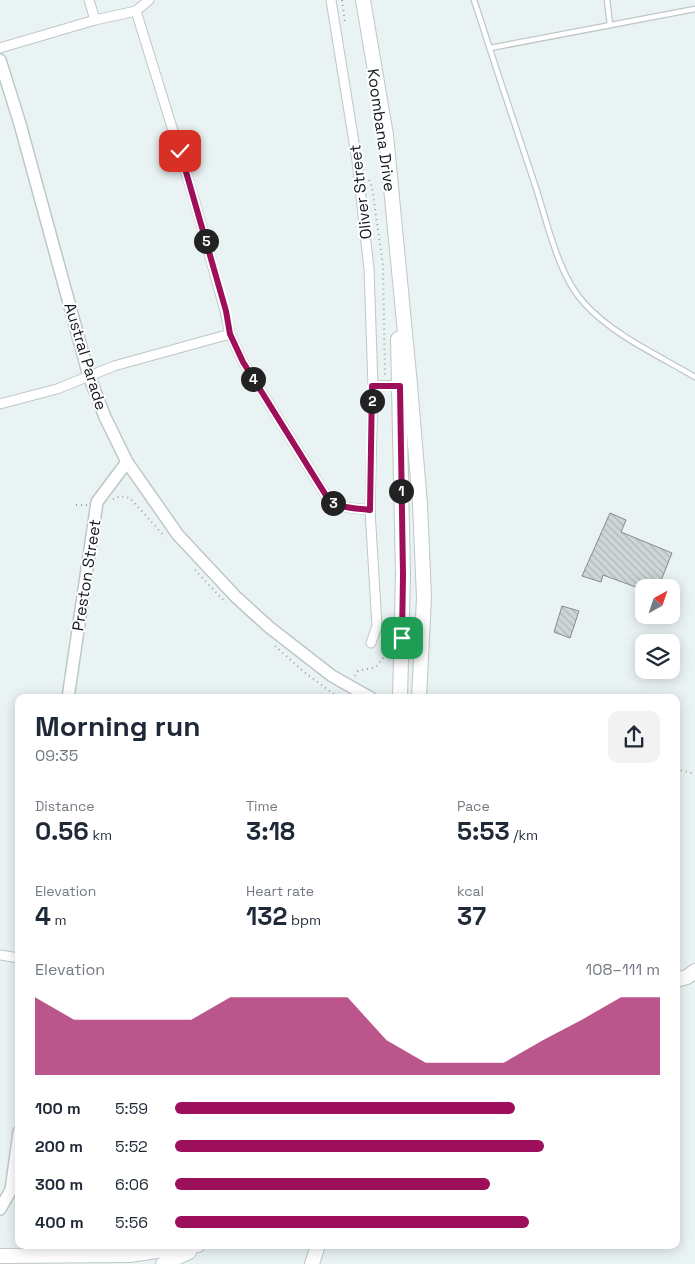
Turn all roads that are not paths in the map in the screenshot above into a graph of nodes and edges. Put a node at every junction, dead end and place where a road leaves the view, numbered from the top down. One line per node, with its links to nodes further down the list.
1 (89, 0): 9 (street)
2 (149, 0): 8 (street)
3 (330, 0): 18 (street, Oliver Street)
4 (363, 0): 17 (main road, Koombana Drive)
5 (474, 0): 12 (lane)
6 (607, 0): 10 (lane)
7 (695, 9): 10 (lane)
8 (136, 11): 9 (street); 14 (street)
9 (94, 20): 11 (street)
10 (610, 25): 12 (lane)
11 (0, 48)
12 (490, 48): 16 (lane)
13 (0, 64): 15 (street, Austral Parade)
14 (230, 334): 15 (street); 21 (street)
15 (89, 376): 19 (street); 20 (street, Austral Parade)
16 (695, 377)
17 (405, 385): 18 (street); 25 (main road, Koombana Drive); 26 (main road, Koombana Drive)
18 (372, 386): 21 (street, Oliver Street)
19 (0, 404)
20 (127, 462): 23 (street, Preston Street); 24 (street, Austral Parade)
21 (370, 510): 22 (street, Oliver Street)
22 (372, 643)
23 (69, 694)
24 (364, 694)
25 (400, 694)
26 (419, 694)
27 (0, 955): 28 (street)
28 (15, 957)
29 (15, 1161): 30 (street)
30 (0, 1209)
31 (170, 1249): 34 (main road)
32 (195, 1249): 35 (main road)
33 (317, 1249): 36 (main road)
34 (0, 1256)
35 (163, 1264)
36 (312, 1264)

